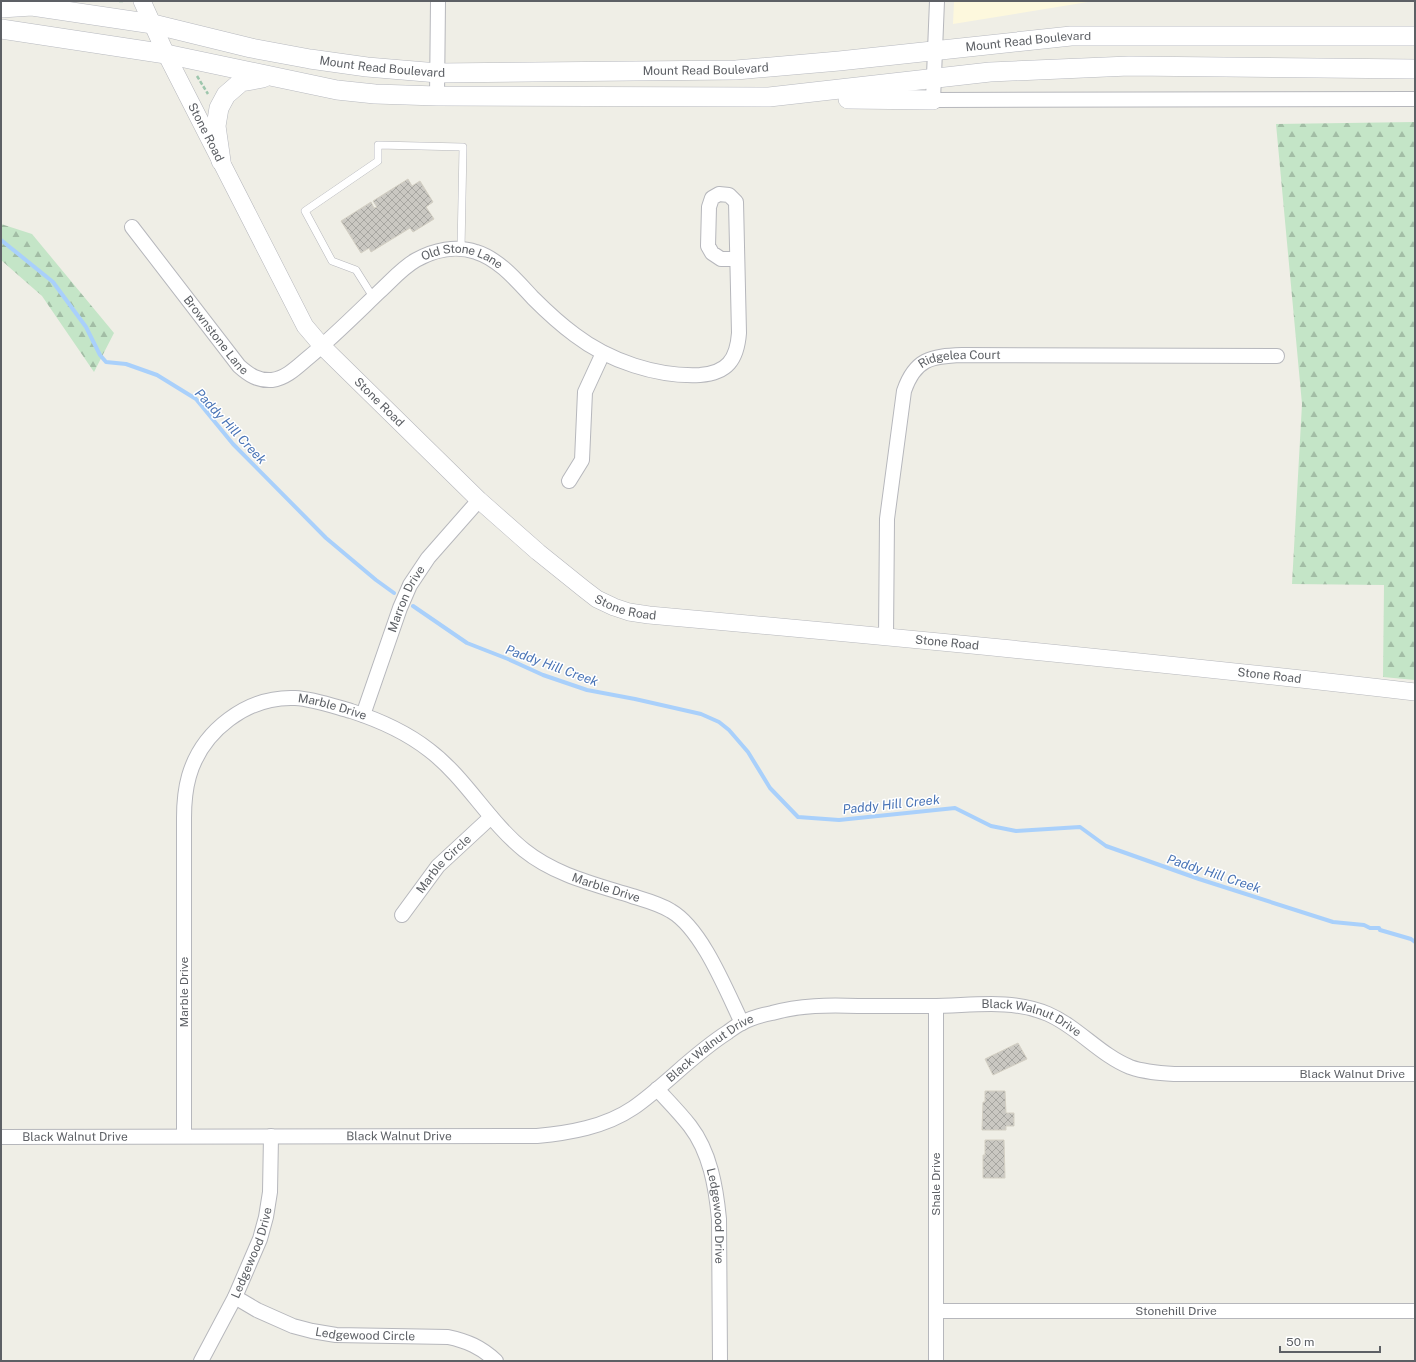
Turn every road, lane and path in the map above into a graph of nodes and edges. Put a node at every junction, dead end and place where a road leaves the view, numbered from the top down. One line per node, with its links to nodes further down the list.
1 (93, 1): 8 (main road)
2 (119, 1): 3 (path)
3 (123, 1)
4 (142, 1): 9 (street, Stone Road)
5 (438, 1): 16 (street)
6 (937, 1): 12 (street)
7 (1, 8): 8 (main road, Mount Read Boulevard)
8 (49, 9): 9 (main road, Mount Read Boulevard)
9 (153, 24): 13 (street, Stone Road); 16 (main road, Mount Read Boulevard)
10 (1, 29): 13 (main road, Mount Read Boulevard)
11 (1415, 36): 12 (main road, Mount Read Boulevard)
12 (934, 50): 16 (main road, Mount Read Boulevard); 18 (street)
13 (166, 54): 17 (main road, Mount Read Boulevard); 24 (street, Stone Road)
14 (1415, 69): 18 (main road, Mount Read Boulevard)
15 (193, 72): 19 (path)
16 (438, 73): 20 (street)
17 (276, 77): 20 (main road, Mount Read Boulevard); 24 (main road)
18 (933, 79): 21 (main road, Mount Read Boulevard); 23 (street)
19 (210, 96)
20 (437, 96): 21 (main road, Mount Read Boulevard)
21 (769, 97): 23 (main road)
22 (1415, 99): 23 (street)
23 (932, 100)
24 (221, 161): 29 (street, Stone Road)
25 (132, 227): 29 (street, Brownstone Lane)
26 (462, 249): 28 (street, Old Stone Lane); 28 (lane); 30 (street, Old Stone Lane)
27 (737, 259): 30 (street, Old Stone Lane)
28 (374, 297): 29 (street, Old Stone Lane)
29 (322, 346): 33 (street, Stone Road)
30 (603, 353): 32 (street)
31 (1277, 356): 34 (street, Ridgelea Court)
32 (569, 481)
33 (479, 500): 34 (street, Stone Road); 36 (street, Marron Drive)
34 (886, 637): 35 (street, Stone Road)
35 (1415, 692)
36 (363, 715): 37 (street, Marble Drive); 43 (street, Marble Drive)
37 (491, 817): 38 (street, Marble Circle); 40 (street, Marble Drive)
38 (402, 915)
39 (936, 1006): 40 (street, Black Walnut Drive); 41 (street, Black Walnut Drive); 47 (street, Shale Drive)
40 (742, 1023): 42 (street, Black Walnut Drive)
41 (1415, 1074)
42 (657, 1089): 44 (street, Black Walnut Drive); 51 (street, Ledgewood Drive)
43 (184, 1136): 44 (street, Black Walnut Drive); 45 (street, Black Walnut Drive)
44 (271, 1136): 46 (street, Ledgewood Drive)
45 (1, 1137)
46 (235, 1297): 49 (street, Ledgewood Drive); 50 (street, Ledgewood Circle)
47 (936, 1311): 48 (street, Stonehill Drive); 52 (street, Shale Drive)
48 (1415, 1311)
49 (201, 1361)
50 (496, 1361)
51 (720, 1361)
52 (936, 1361)

